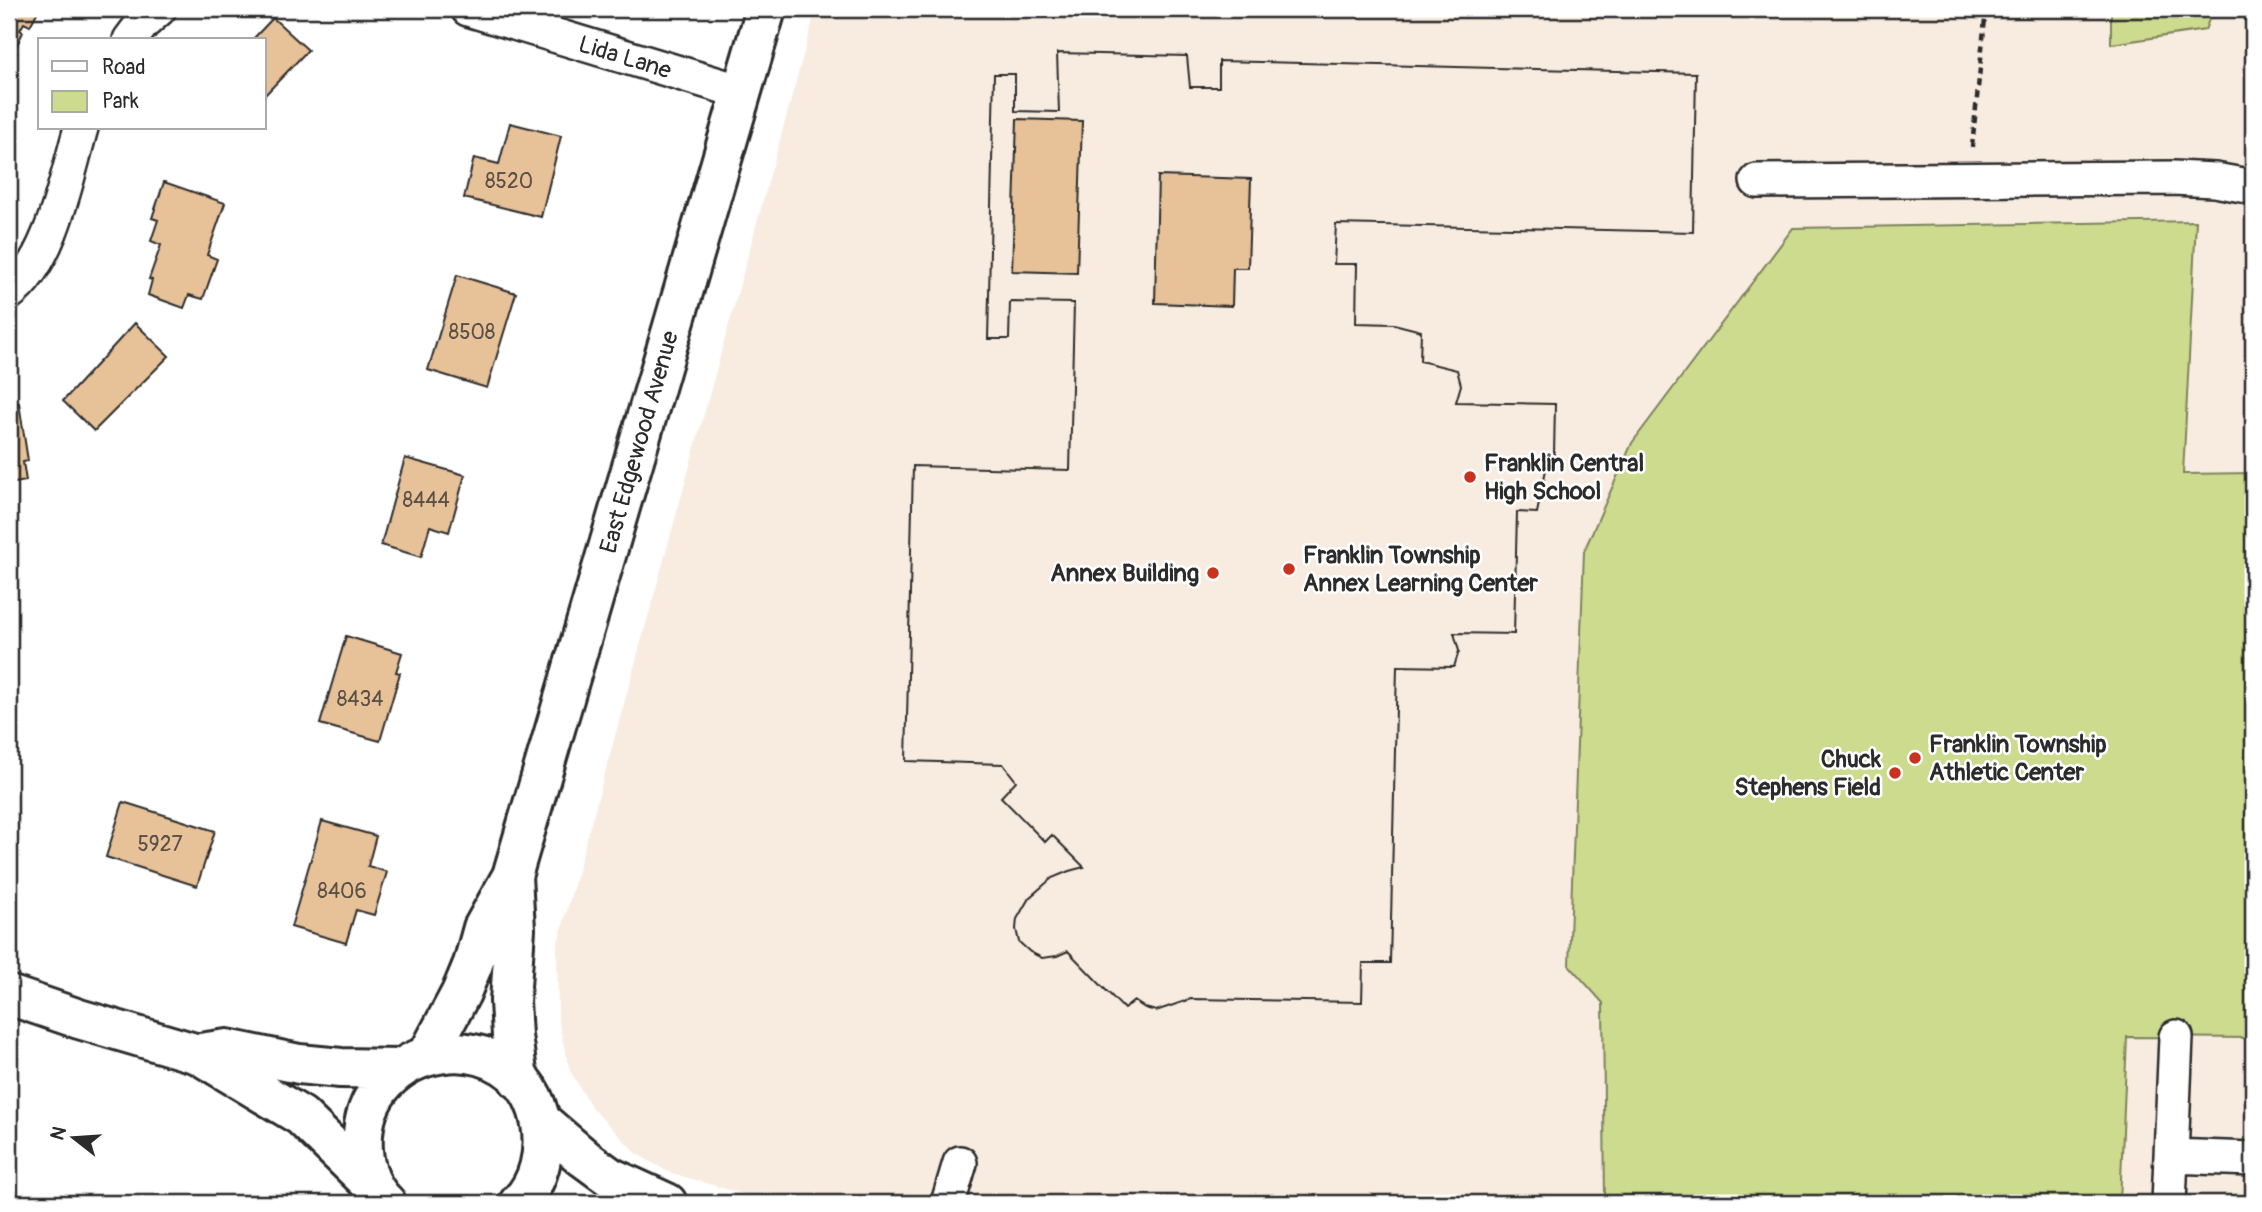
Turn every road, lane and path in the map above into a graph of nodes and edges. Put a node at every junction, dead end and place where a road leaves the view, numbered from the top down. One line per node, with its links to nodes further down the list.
1 (159, 9): 5 (street)
2 (468, 9): 6 (street, Lida Lane)
3 (766, 9): 6 (main road, East Edgewood Avenue)
4 (1986, 9): 8 (path)
5 (132, 38)
6 (742, 92): 12 (main road, East Edgewood Avenue)
7 (80, 130): 11 (street)
8 (1969, 179): 9 (street); 10 (street)
9 (1758, 181)
10 (2253, 187)
11 (9, 293)
12 (512, 876): 16 (main road); 17 (main road)
13 (9, 995): 15 (main road)
14 (2176, 1037): 19 (street)
15 (198, 1054): 16 (main road); 22 (main road)
16 (413, 1062): 17 (main road); 22 (main road)
17 (518, 1079): 18 (main road)
18 (541, 1121): 23 (main road); 24 (main road)
19 (2171, 1156): 20 (street); 26 (street)
20 (2253, 1159)
21 (960, 1163): 25 (street)
22 (381, 1198)
23 (519, 1203)
24 (667, 1203)
25 (948, 1203)
26 (2169, 1203)

